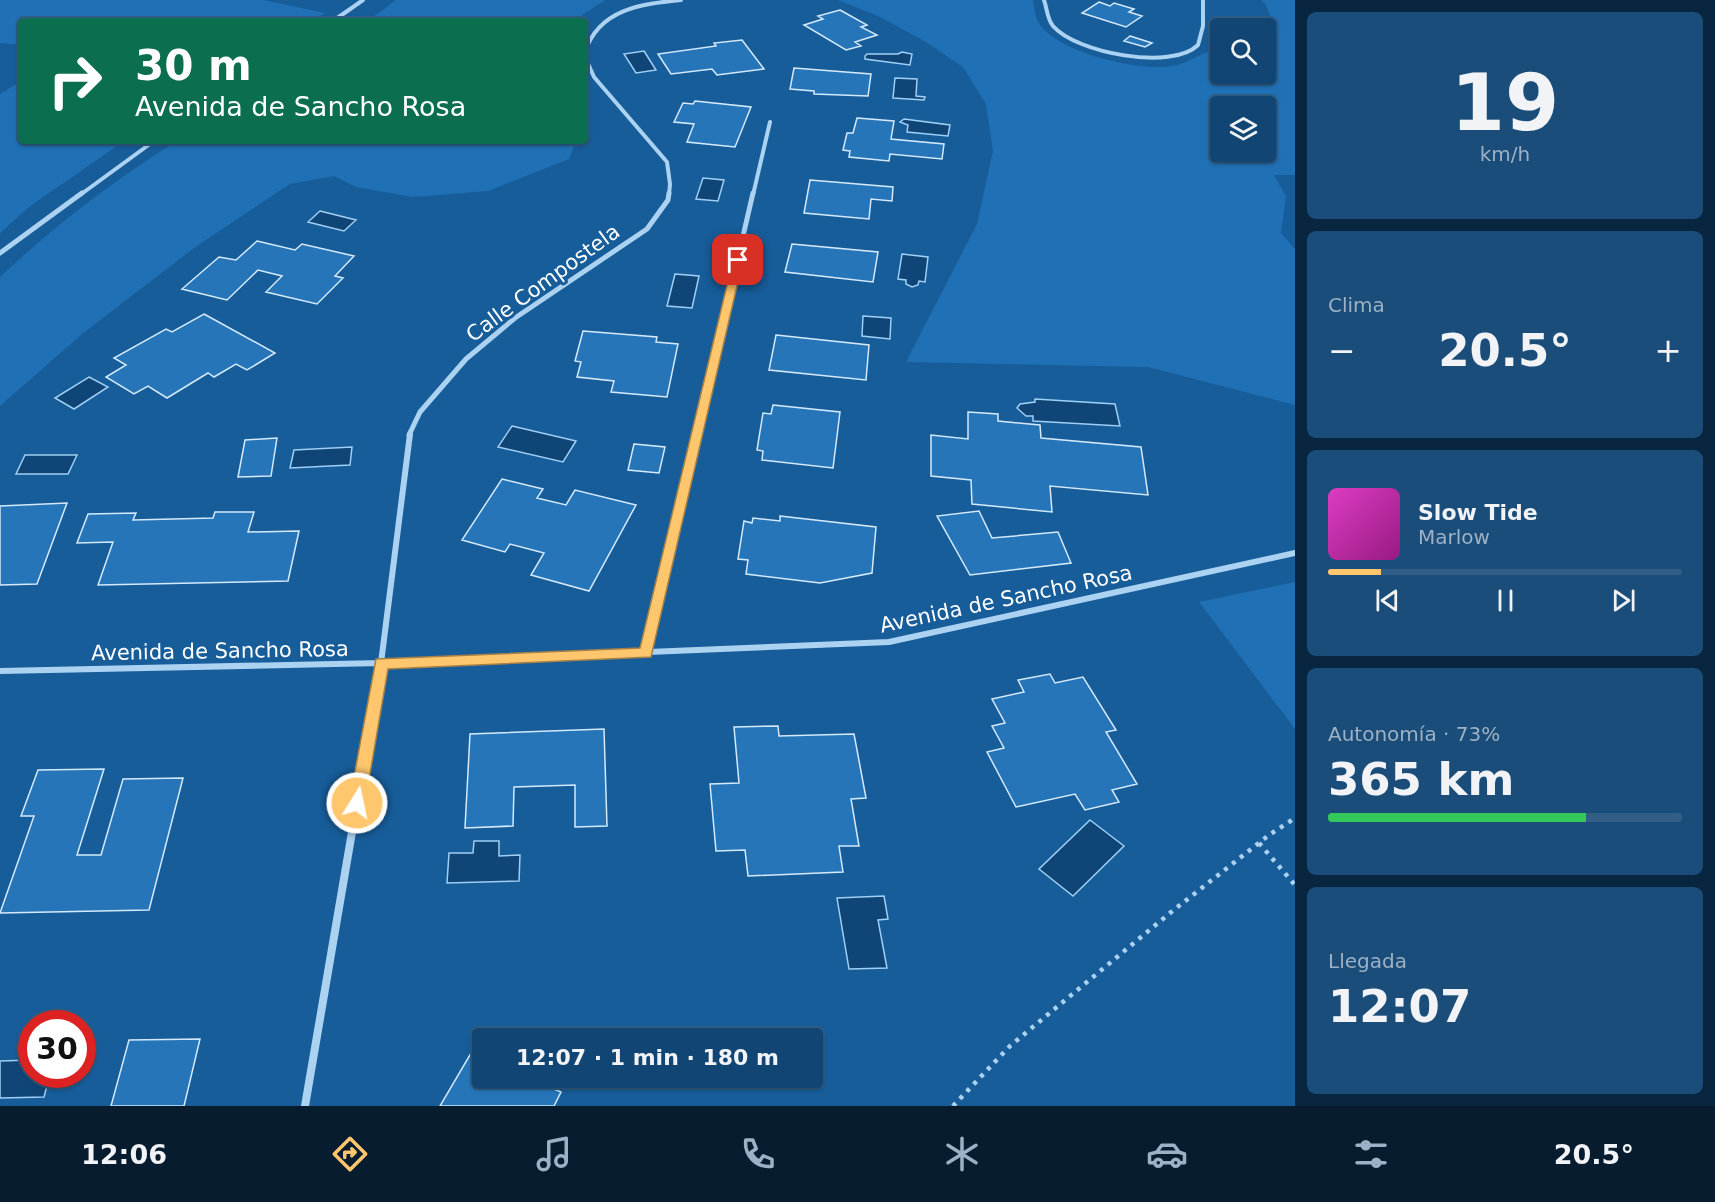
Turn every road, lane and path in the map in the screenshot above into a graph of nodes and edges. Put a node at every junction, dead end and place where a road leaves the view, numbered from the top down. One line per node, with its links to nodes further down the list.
1 (363, 0): 5 (street)
2 (681, 0): 6 (street)
3 (1044, 0): 4 (street)
4 (1203, 0)
5 (337, 18)
6 (588, 44)
7 (588, 64): 13 (street, Calle Compostela)
8 (770, 122): 12 (street)
9 (150, 144): 10 (street)
10 (0, 253)
11 (1295, 554): 12 (street, Avenida de Sancho Rosa)
12 (646, 653): 13 (street, Avenida de Sancho Rosa)
13 (381, 663): 14 (street, Avenida de Sancho Rosa); 18 (street, Calle Compostela)
14 (0, 671)
15 (1295, 818): 16 (path)
16 (1259, 843): 17 (path); 19 (path)
17 (1295, 885)
18 (305, 1106)
19 (953, 1106)

